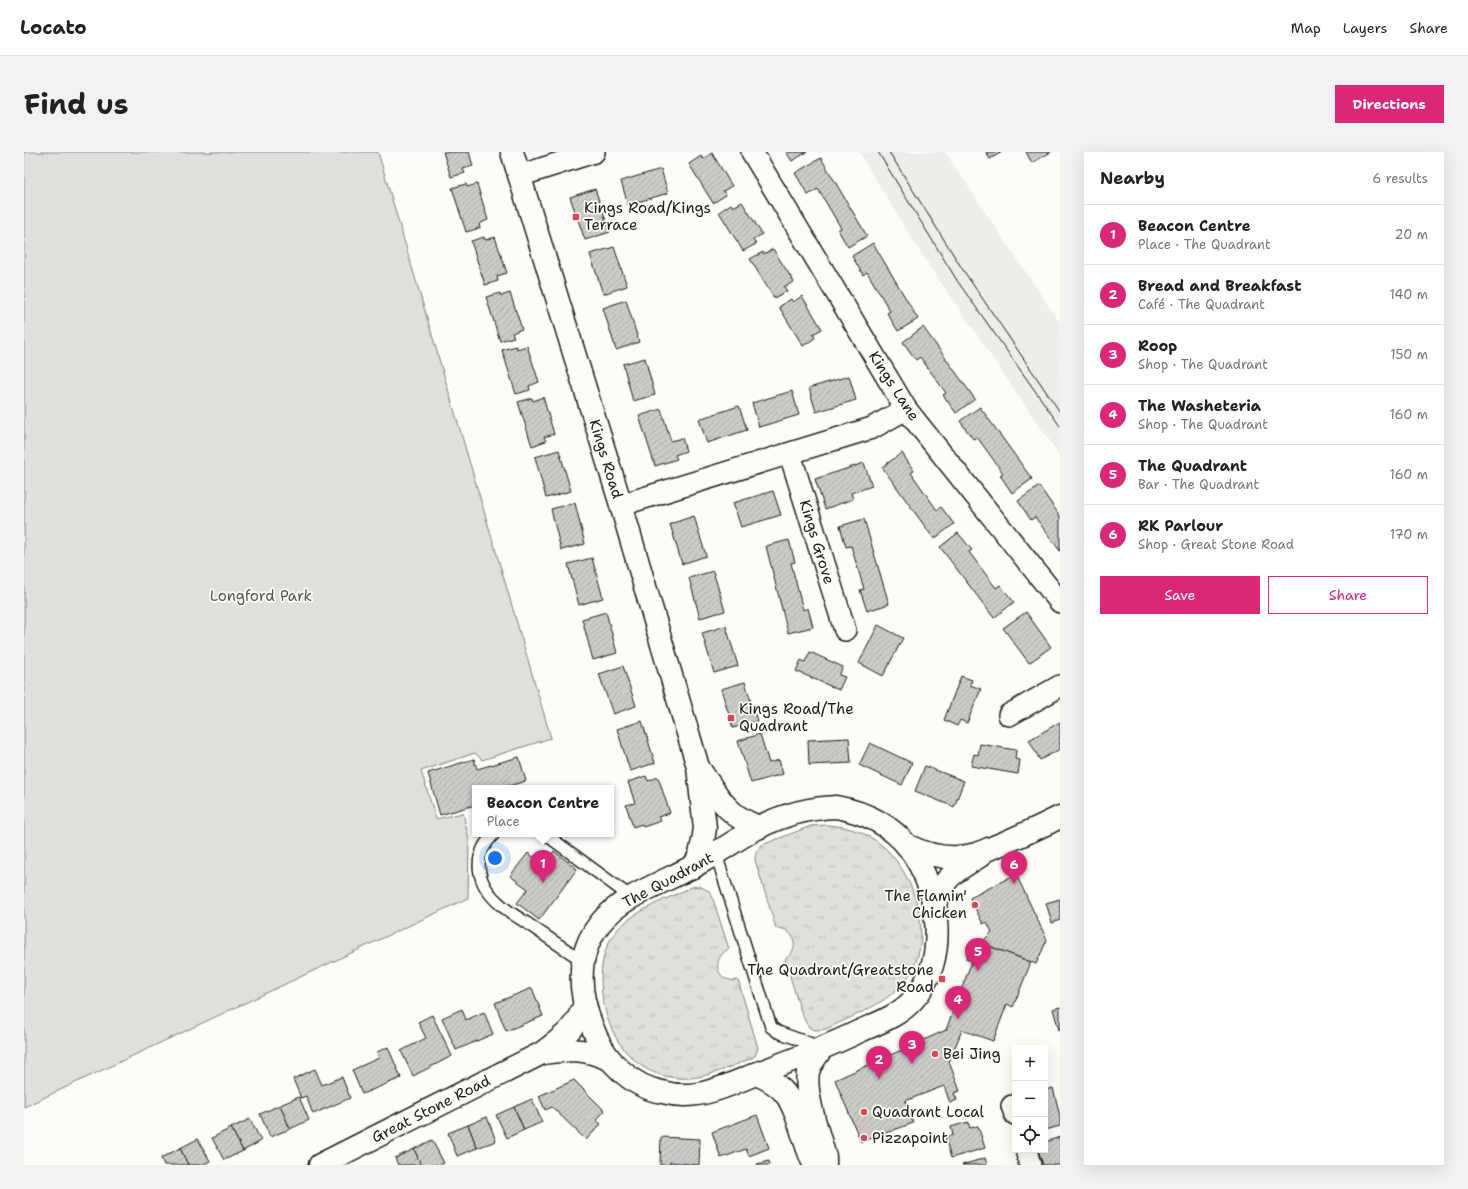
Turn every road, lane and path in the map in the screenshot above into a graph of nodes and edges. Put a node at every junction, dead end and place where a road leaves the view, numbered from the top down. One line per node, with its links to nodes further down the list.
1 (512, 152): 4 (street, Kings Road)
2 (594, 152): 4 (street)
3 (752, 152): 5 (street, Kings Lane)
4 (519, 176): 7 (street, Kings Road)
5 (906, 409): 6 (street); 8 (street, Kings Lane)
6 (790, 454): 7 (street); 9 (street, Kings Grove)
7 (621, 506): 12 (street, Kings Road)
8 (1060, 602)
9 (845, 630)
10 (1060, 686): 11 (street)
11 (1009, 715)
12 (698, 767): 14 (street, Kings Road); 20 (street, Kings Road)
13 (1060, 817): 18 (street)
14 (760, 827): 17 (street, The Quadrant); 19 (street, The Quadrant)
15 (492, 837): 23 (lane)
16 (549, 837): 21 (lane)
17 (908, 846): 18 (street); 22 (street, The Quadrant)
18 (996, 846): 22 (street)
19 (716, 854): 20 (street, The Quadrant); 25 (lane)
20 (694, 867): 21 (street, The Quadrant)
21 (631, 897): 23 (street, The Quadrant)
22 (934, 909): 25 (street, The Quadrant)
23 (582, 960): 24 (street, The Quadrant)
24 (585, 1004): 26 (street, Great Stone Road); 27 (street, The Quadrant)
25 (822, 1048): 28 (street, The Quadrant); 32 (street)
26 (542, 1053): 27 (street, Great Stone Road); 30 (street, Great Stone Road)
27 (609, 1059): 28 (street, The Quadrant)
28 (756, 1074): 31 (street)
29 (1027, 1153): 33 (street)
30 (320, 1165)
31 (815, 1165)
32 (825, 1165)
33 (1030, 1165)

